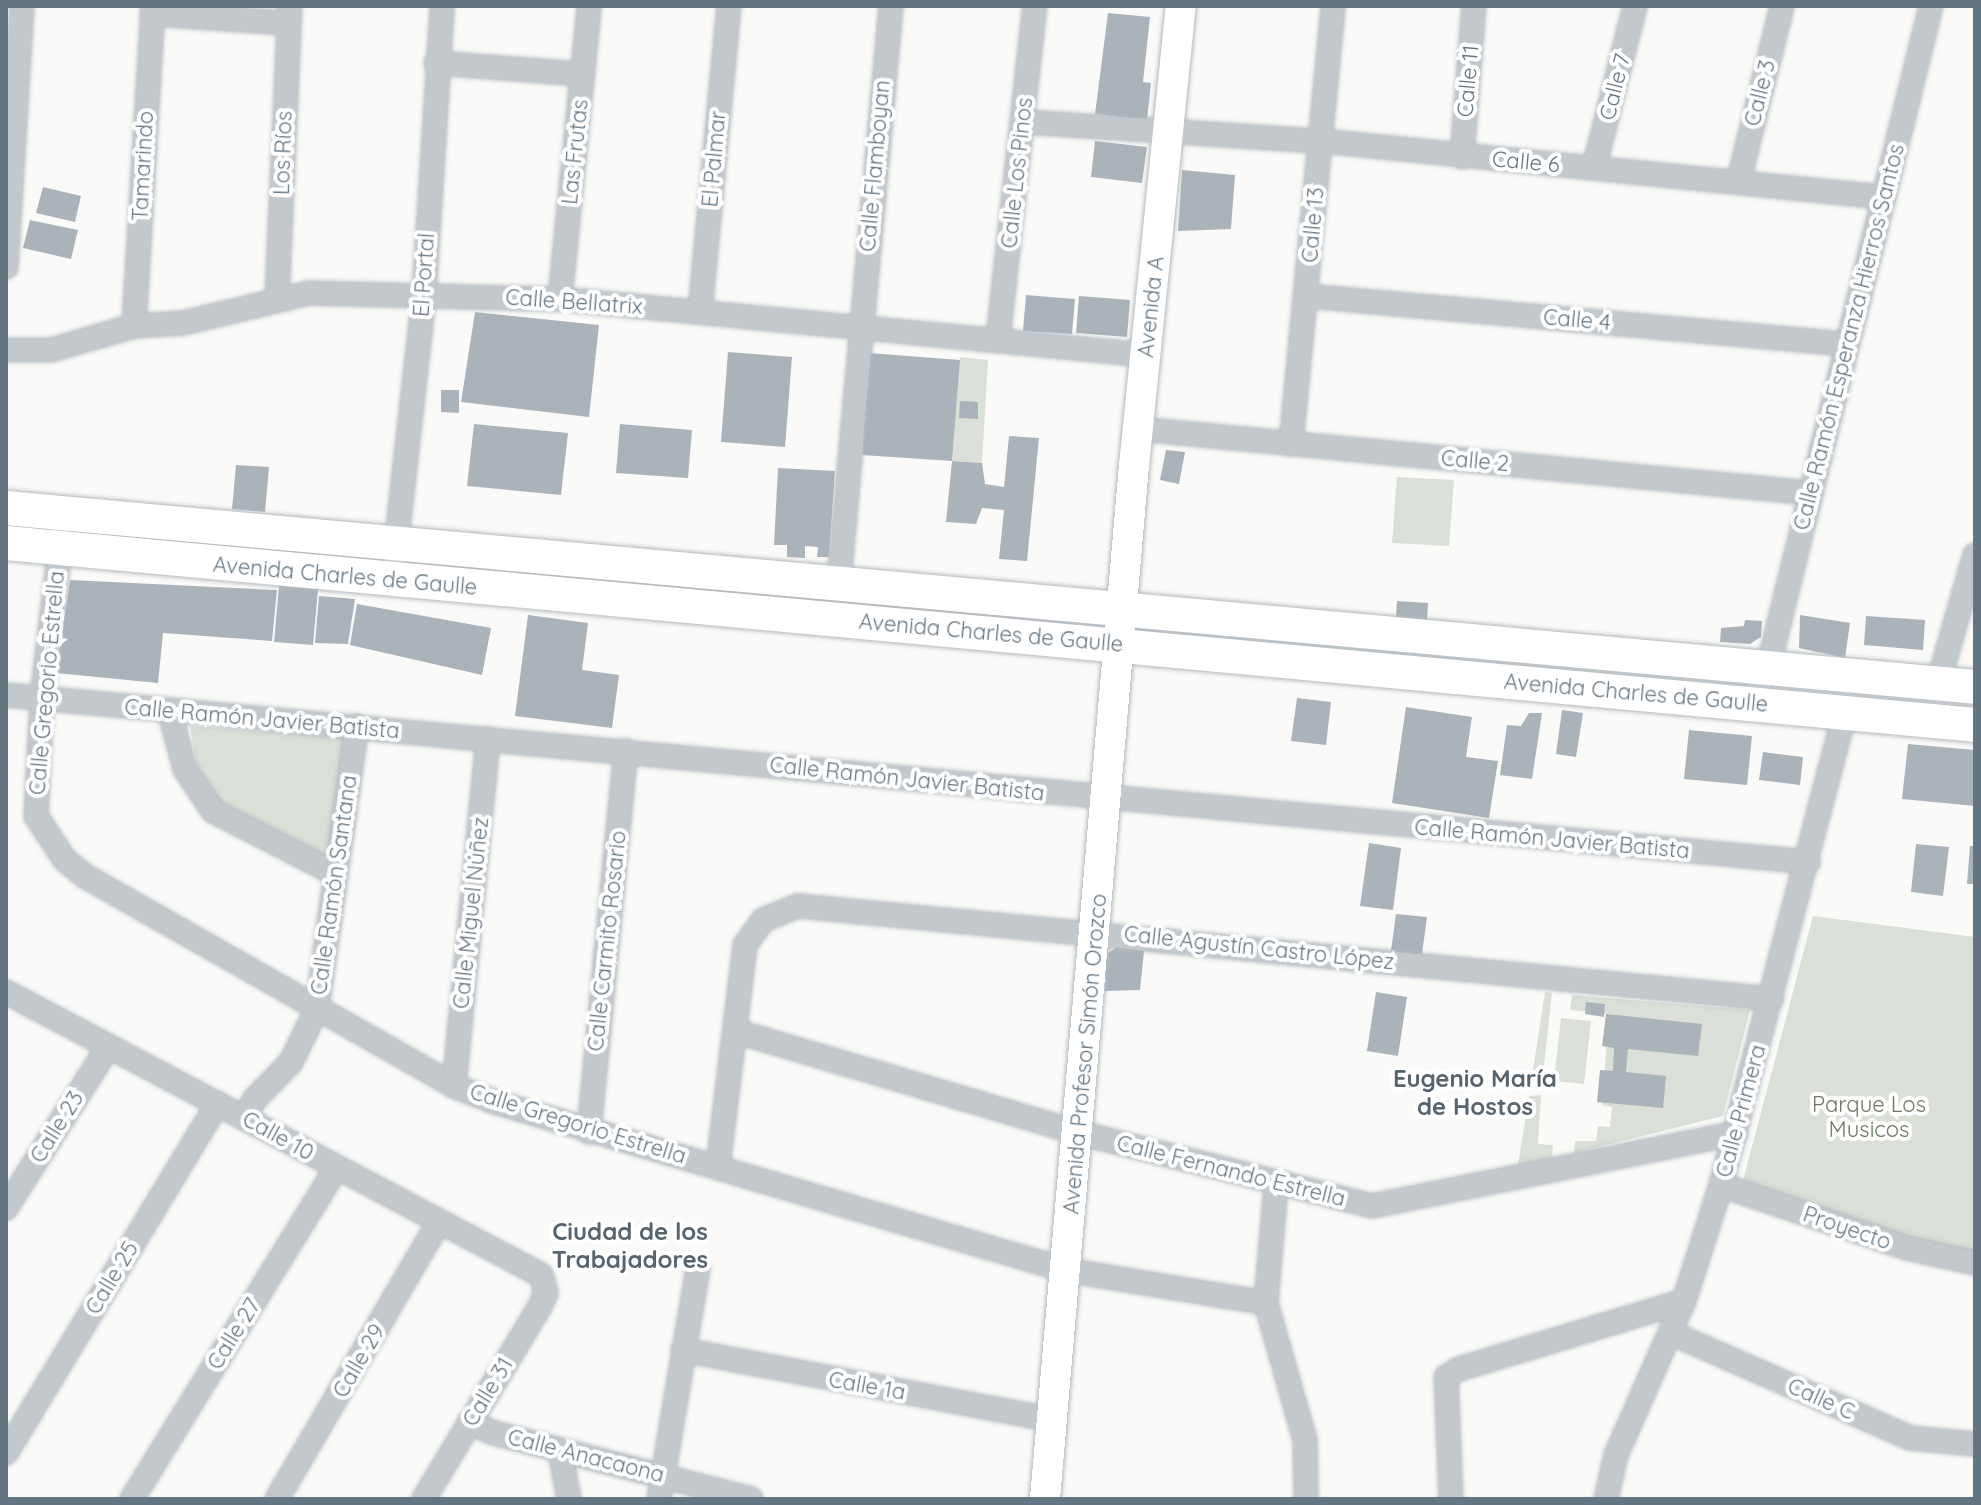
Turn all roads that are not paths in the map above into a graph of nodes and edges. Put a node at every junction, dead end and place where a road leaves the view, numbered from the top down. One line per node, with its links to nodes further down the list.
1 (22, 6): 24 (street)
2 (442, 6): 15 (street, El Portal)
3 (589, 6): 16 (street, Las Frutas)
4 (729, 6): 29 (street, El Palmar)
5 (891, 6): 31 (street, Calle Flamboyan)
6 (1035, 6): 17 (street, Calle Los Pinos)
7 (1181, 6): 18 (main road, Avenida A)
8 (1333, 6): 19 (street, Calle 13)
9 (1474, 6): 20 (street, Calle 11)
10 (1635, 6): 21 (street, Calle 7)
11 (1782, 6): 22 (street, Calle 3)
12 (1931, 6): 23 (street, Calle Ramón Esperanza Hierros Santos)
13 (153, 10): 14 (street); 30 (street, Tamarindo)
14 (289, 14): 28 (street, Los Ríos)
15 (436, 63): 16 (street); 25 (street, El Portal)
16 (583, 74): 27 (street, Las Frutas)
17 (1024, 122): 18 (street, Calle 6); 32 (street, Calle Los Pinos)
18 (1169, 130): 19 (street, Calle 6); 35 (main road, Avenida A)
19 (1321, 141): 20 (street, Calle 6); 26 (street, Calle 13)
20 (1462, 157): 21 (street, Calle 6)
21 (1594, 168): 22 (street, Calle 6)
22 (1739, 180): 23 (street, Calle 6)
23 (1883, 197): 33 (street, Calle Ramón Esperanza Hierros Santos)
24 (6, 267)
25 (424, 296): 27 (street, Calle Bellatrix); 28 (street, Calle Bellatrix); 42 (street, El Portal)
26 (1307, 296): 33 (street, Calle 4); 37 (street, Calle 13)
27 (560, 299): 29 (street, Calle Bellatrix)
28 (277, 300): 30 (street, Calle Bellatrix)
29 (700, 312): 31 (street, Calle Bellatrix)
30 (134, 326): 34 (street, Calle Bellatrix)
31 (860, 326): 32 (street, Calle Bellatrix); 46 (street, Calle Flamboyan)
32 (998, 339): 35 (street, Calle Bellatrix)
33 (1846, 344): 38 (street, Calle Ramón Esperanza Hierros Santos)
34 (6, 350)
35 (1147, 355): 36 (main road, Avenida A)
36 (1139, 429): 37 (street, Calle 2); 47 (main road, Avenida A)
37 (1291, 444): 38 (street, Calle 2)
38 (1811, 493): 49 (street, Calle Ramón Esperanza Hierros Santos)
39 (6, 508): 40 (main road, Avenida Charles de Gaulle)
40 (64, 514): 42 (main road, Avenida Charles de Gaulle); 43 (street, Calle Gregorio Estrella)
41 (6, 543): 43 (main road, Avenida Charles de Gaulle)
42 (396, 543): 45 (street, El Portal); 46 (main road, Avenida Charles de Gaulle)
43 (60, 548): 45 (main road, Avenida Charles de Gaulle); 53 (street, Calle Gregorio Estrella)
44 (1975, 555): 50 (street)
45 (393, 581): 48 (main road, Avenida Charles de Gaulle)
46 (839, 581): 47 (main road, Avenida Charles de Gaulle)
47 (1123, 608): 48 (main road, Avenida Profesor Simón Orozco); 49 (main road, Avenida Charles de Gaulle)
48 (1119, 645): 54 (main road, Avenida Charles de Gaulle); 61 (main road, Avenida Profesor Simón Orozco)
49 (1768, 668): 50 (main road, Avenida Charles de Gaulle); 54 (street, Calle Ramón Esperanza Hierros Santos)
50 (1938, 684): 51 (main road, Avenida Charles de Gaulle)
51 (1975, 687)
52 (6, 695): 53 (street, Calle Ramón Javier Batista)
53 (42, 699): 55 (street, Calle Ramón Javier Batista); 67 (street, Calle Gregorio Estrella)
54 (1749, 704): 56 (main road, Avenida Charles de Gaulle)
55 (170, 713): 58 (street, Calle Ramón Javier Batista); 63 (street)
56 (1845, 713): 57 (main road, Avenida Charles de Gaulle); 62 (street, Calle Primera)
57 (1975, 725)
58 (357, 726): 59 (street, Calle Ramón Javier Batista); 63 (street, Calle Ramón Santana)
59 (488, 739): 60 (street, Calle Ramón Javier Batista); 70 (street, Calle Miguel Núñez)
60 (626, 751): 61 (street, Calle Ramón Javier Batista); 73 (street, Calle Carmito Rosario)
61 (1107, 798): 62 (street, Calle Ramón Javier Batista); 64 (main road, Avenida Profesor Simón Orozco)
62 (1808, 862): 66 (street, Calle Primera)
63 (336, 874): 67 (street, Calle Ramón Santana)
64 (1095, 932): 66 (street, Calle Agustín Castro López); 68 (street, Calle Agustín Castro López); 74 (main road, Avenida Profesor Simón Orozco)
65 (6, 992): 69 (street, Calle 10)
66 (1772, 999): 75 (street, Calle Primera)
67 (317, 1009): 70 (street, Calle Gregorio Estrella); 72 (street, Calle Ramón Santana)
68 (735, 1031): 74 (street, Calle Fernando Estrella); 76 (street, Calle Agustín Castro López)
69 (108, 1047): 71 (street, Calle 10); 80 (street, Calle 23)
70 (454, 1086): 73 (street, Calle Gregorio Estrella)
71 (218, 1103): 72 (street, Calle 10); 94 (street, Calle 25)
72 (245, 1117): 77 (street, Calle 10)
73 (589, 1132): 76 (street, Calle Gregorio Estrella)
74 (1080, 1133): 79 (street, Calle Fernando Estrella); 84 (main road, Avenida Profesor Simón Orozco)
75 (1736, 1133): 78 (street, Calle Primera); 79 (street, Calle Fernando Estrella)
76 (718, 1166): 84 (street, Calle Gregorio Estrella)
77 (336, 1169): 81 (street, Calle 10); 96 (street, Calle 27)
78 (1721, 1185): 82 (street, Proyecto); 86 (street, Calle Primera)
79 (1276, 1186): 87 (street)
80 (6, 1208)
81 (439, 1222): 85 (street, Calle 10); 97 (street, Calle 29)
82 (1975, 1263)
83 (698, 1268): 89 (street)
84 (1065, 1270): 87 (street, Calle Gregorio Estrella); 90 (main road, Avenida Profesor Simón Orozco)
85 (547, 1283): 91 (street, Calle 31)
86 (1684, 1301): 88 (street, Calle Primera); 104 (street)
87 (1266, 1303): 103 (street)
88 (1671, 1333): 92 (street, Calle C); 105 (street, Calle Primera)
89 (683, 1350): 90 (street, Calle 1a); 95 (street)
90 (1052, 1420): 102 (main road, Avenida Profesor Simón Orozco)
91 (469, 1422): 93 (street, Calle Anacaona); 98 (street, Calle 31)
92 (1975, 1444)
93 (560, 1451): 95 (street, Calle Anacaona); 99 (street)
94 (6, 1453)
95 (663, 1475): 100 (street); 101 (street, Calle Anacaona)
96 (132, 1499)
97 (277, 1499)
98 (424, 1499)
99 (569, 1499)
100 (659, 1499)
101 (751, 1499)
102 (1045, 1499)
103 (1306, 1499)
104 (1451, 1499)
105 (1606, 1499)

